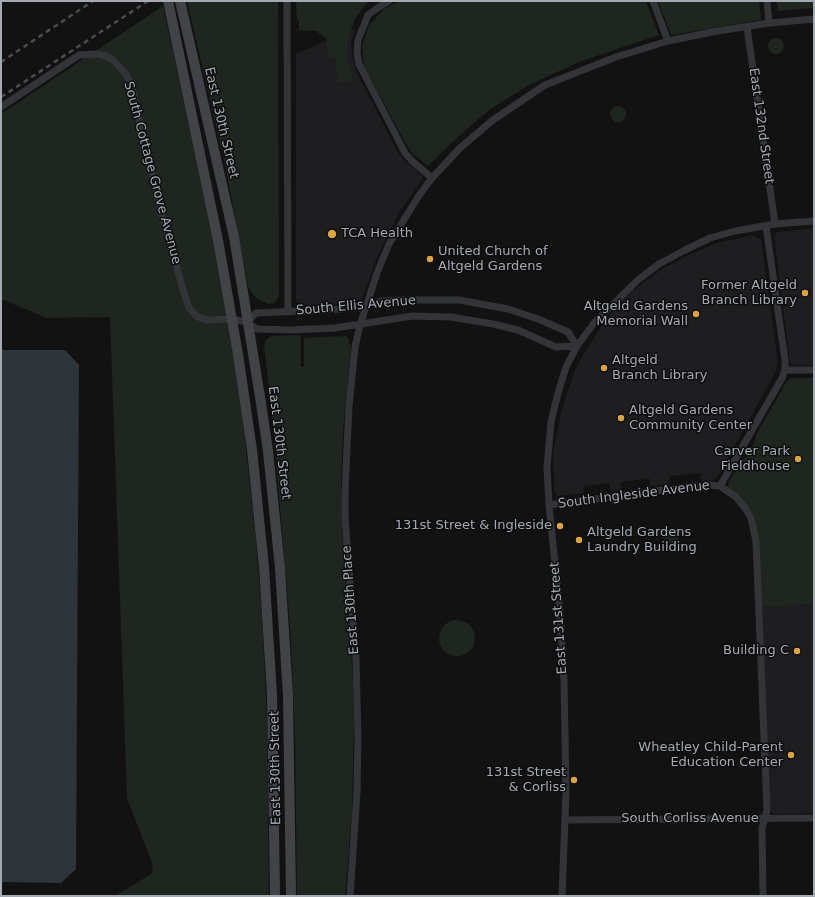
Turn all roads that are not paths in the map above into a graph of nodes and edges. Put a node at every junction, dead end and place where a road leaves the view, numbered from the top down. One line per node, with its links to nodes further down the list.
1 (168, 1): 18 (main road, East 130th Street)
2 (180, 1): 19 (main road, East 130th Street)
3 (287, 1): 17 (street)
4 (389, 1): 12 (street)
5 (653, 1): 10 (street)
6 (767, 1): 8 (street)
7 (814, 19): 8 (street, East 130th Place)
8 (769, 23): 9 (street, East 130th Place)
9 (747, 27): 10 (street, East 130th Place); 14 (street, East 132nd Street)
10 (668, 41): 12 (street, East 130th Place)
11 (1, 107): 18 (street, South Cottage Grove Avenue)
12 (432, 178): 16 (street, East 130th Place)
13 (814, 221): 14 (street)
14 (775, 224): 15 (street)
15 (766, 226): 21 (street); 22 (street)
16 (366, 305): 17 (street, South Ellis Avenue); 20 (street, East 130th Place); 21 (street, South Ellis Avenue)
17 (288, 312): 19 (street, South Ellis Avenue)
18 (232, 319): 19 (street, South Cottage Grove Avenue); 29 (main road, East 130th Street)
19 (247, 322): 20 (street, South Ellis Avenue); 30 (main road, East 130th Street)
20 (360, 325): 21 (street, South Ellis Avenue); 31 (street, East 130th Place)
21 (577, 346): 25 (street, East 131st Street)
22 (785, 370): 23 (street); 24 (street)
23 (814, 370)
24 (720, 486): 25 (street, South Ingleside Avenue); 27 (street)
25 (549, 505): 28 (street, East 131st Street)
26 (814, 818): 27 (street, South Corliss Avenue)
27 (766, 819): 28 (street, South Corliss Avenue); 33 (street)
28 (565, 820): 32 (street, East 131st Street)
29 (275, 896)
30 (291, 896)
31 (350, 896)
32 (562, 896)
33 (763, 896)

